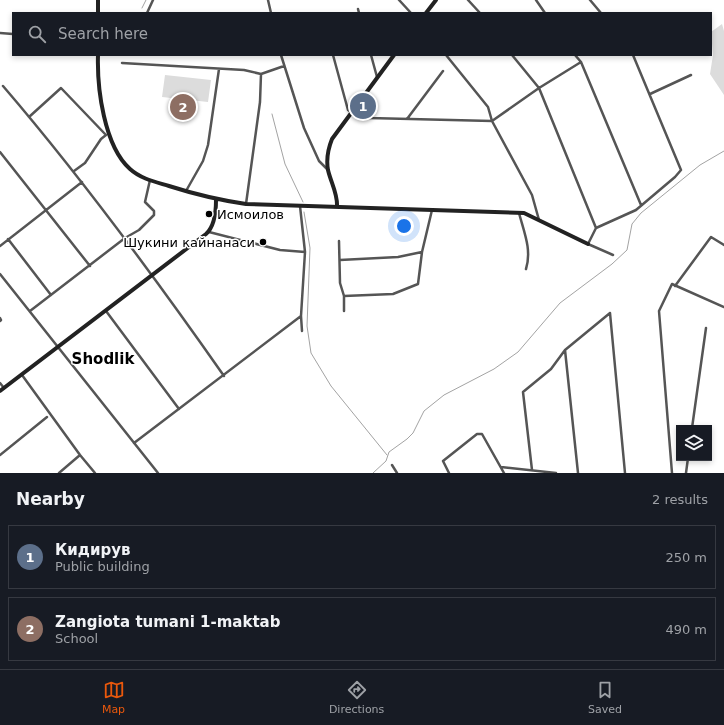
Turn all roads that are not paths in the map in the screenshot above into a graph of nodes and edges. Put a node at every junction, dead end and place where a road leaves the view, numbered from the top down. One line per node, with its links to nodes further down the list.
1 (98, 0): 10 (main road)
2 (153, 0): 11 (street)
3 (268, 0): 12 (street)
4 (399, 0): 14 (street)
5 (436, 0): 15 (main road)
6 (468, 0): 16 (street)
7 (536, 0): 17 (street)
8 (590, 0): 18 (street)
9 (358, 9): 13 (street)
10 (98, 12)
11 (147, 12)
12 (270, 12)
13 (359, 12)
14 (410, 12)
15 (427, 12)
16 (479, 12)
17 (544, 12)
18 (600, 12)
19 (0, 33): 20 (street)
20 (12, 34)
21 (98, 56): 45 (main road)
22 (281, 56): 32 (street)
23 (332, 56): 41 (street)
24 (371, 56): 37 (street)
25 (393, 56): 37 (main road)
26 (447, 56): 44 (street)
27 (513, 56): 39 (street)
28 (577, 56): 30 (street)
29 (633, 56): 40 (street)
30 (581, 62): 39 (street); 54 (street)
31 (122, 63): 33 (street)
32 (284, 66): 35 (street); 47 (street)
33 (219, 69): 35 (street); 51 (street)
34 (443, 71): 43 (street)
35 (261, 74): 53 (street)
36 (692, 75): 40 (street)
37 (377, 77): 41 (main road)
38 (3, 86): 42 (street)
39 (539, 88): 44 (street); 61 (street)
40 (650, 94): 54 (street)
41 (351, 112): 43 (street); 47 (main road)
42 (29, 117): 45 (street); 48 (street)
43 (407, 120): 44 (street)
44 (492, 121): 60 (street)
45 (108, 134): 48 (street); 49 (main road)
46 (0, 152): 57 (street)
47 (328, 170): 56 (main road)
48 (74, 171): 50 (street)
49 (150, 180): 51 (main road); 63 (street)
50 (82, 182): 57 (street); 63 (street)
51 (185, 191): 52 (main road)
52 (216, 200): 53 (main road); 62 (main road)
53 (246, 204): 55 (main road)
54 (641, 204): 61 (street)
55 (300, 206): 56 (main road); 69 (street)
56 (338, 207): 58 (main road)
57 (47, 210): 64 (street); 73 (street)
58 (432, 210): 59 (main road); 70 (street)
59 (519, 213): 60 (main road); 74 (street)
60 (540, 220): 66 (main road)
61 (596, 228): 66 (street)
62 (209, 232): 69 (street); 76 (main road)
63 (125, 238): 73 (street); 76 (street)
64 (8, 239): 68 (street); 78 (street)
65 (339, 241): 72 (street)
66 (588, 244): 71 (street)
67 (724, 245): 77 (street)
68 (0, 246)
69 (305, 252): 84 (street)
70 (422, 252): 72 (street); 79 (street)
71 (613, 255)
72 (340, 260): 79 (street)
73 (90, 266): 78 (street)
74 (526, 269)
75 (0, 274): 83 (street)
76 (153, 275): 81 (main road); 92 (street)
77 (675, 286): 80 (street); 115 (street)
78 (51, 295): 83 (street)
79 (344, 296): 82 (street)
80 (724, 307)
81 (106, 311): 89 (main road); 96 (street)
82 (344, 311)
83 (30, 312): 89 (street)
84 (302, 316): 88 (street); 92 (street)
85 (0, 318): 86 (street)
86 (0, 321)
87 (706, 328): 98 (street)
88 (302, 331)
89 (58, 347): 91 (main road); 99 (street)
90 (565, 350): 105 (street); 113 (street); 114 (street)
91 (22, 374): 94 (main road); 101 (street)
92 (224, 376): 96 (street)
93 (0, 383): 94 (street)
94 (4, 388): 95 (main road)
95 (0, 392)
96 (179, 409): 99 (street)
97 (47, 417): 100 (street)
98 (692, 425)
99 (134, 443): 108 (street)
100 (0, 455)
101 (80, 456): 106 (street); 107 (street)
102 (688, 461): 116 (street)
103 (392, 465): 109 (street)
104 (500, 467): 105 (street); 110 (street); 111 (street)
105 (532, 470): 112 (street)
106 (59, 473)
107 (95, 473)
108 (158, 473)
109 (397, 473)
110 (449, 473)
111 (504, 473)
112 (556, 473)
113 (578, 473)
114 (625, 473)
115 (672, 473)
116 (686, 473)

